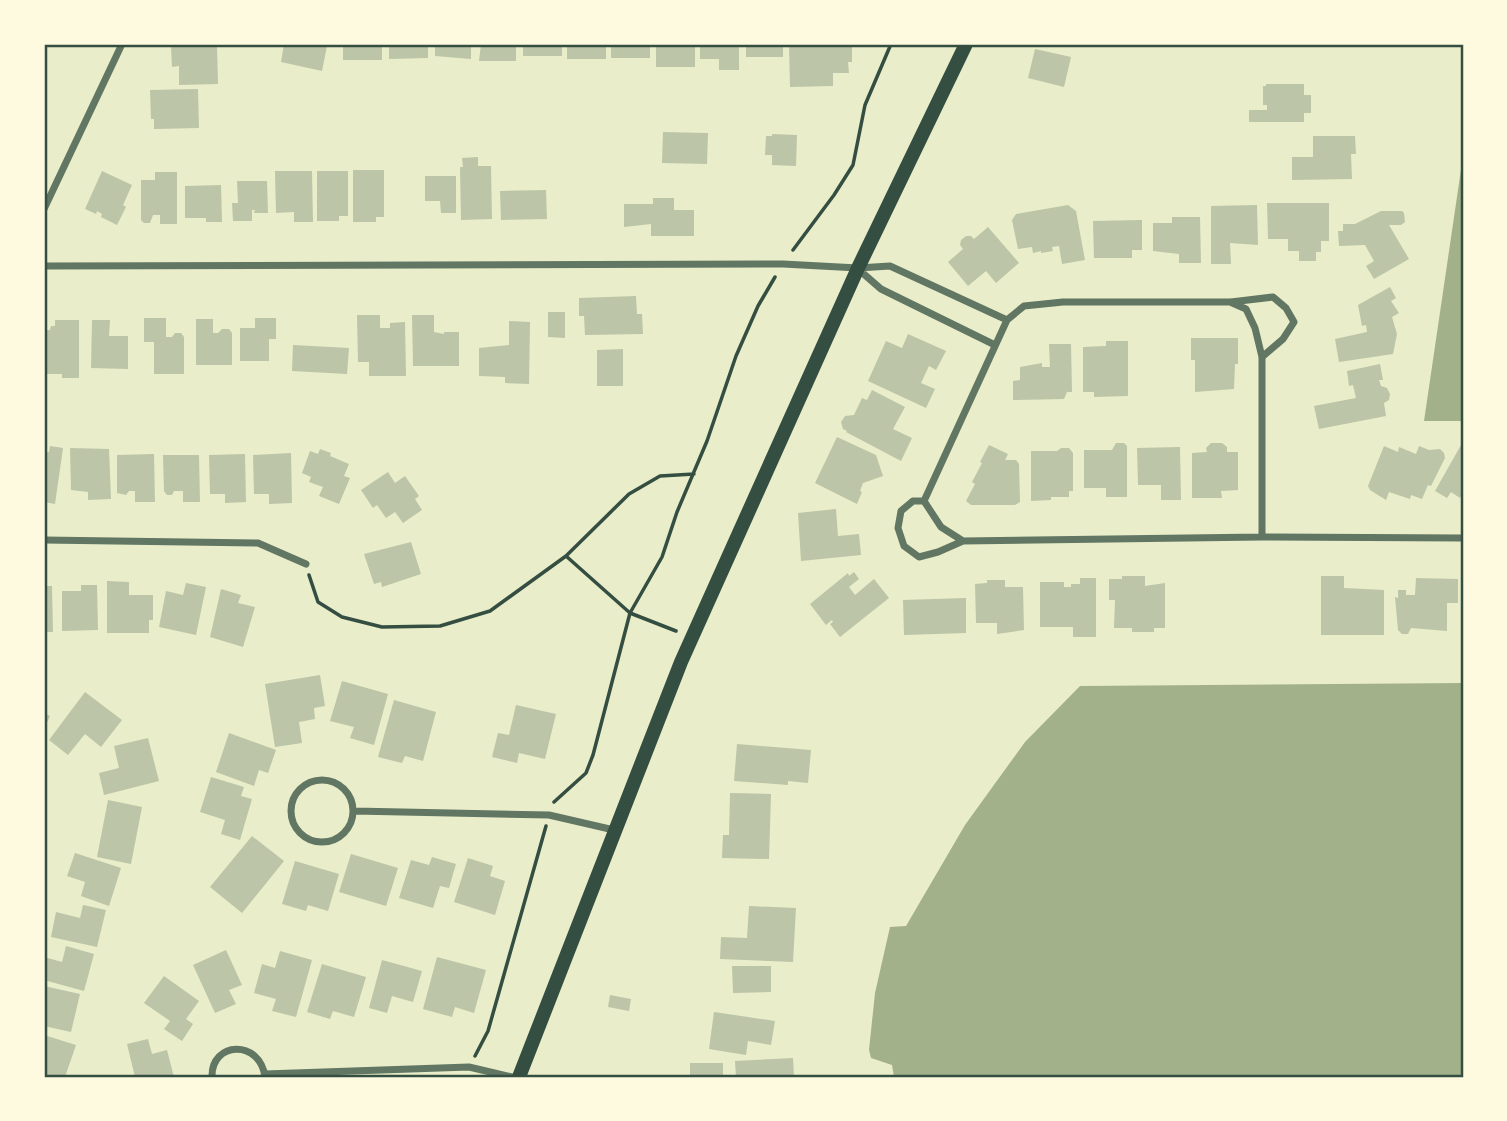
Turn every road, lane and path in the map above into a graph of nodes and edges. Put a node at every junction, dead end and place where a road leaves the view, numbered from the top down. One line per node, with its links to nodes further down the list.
1 (122, 44): 4 (street)
2 (891, 44): 5 (path)
3 (966, 44): 7 (main road)
4 (44, 209)
5 (783, 264): 6 (street); 7 (street); 12 (path)
6 (44, 266)
7 (858, 268): 9 (street); 10 (street); 21 (main road)
8 (1230, 302): 9 (street); 11 (street); 11 (street)
9 (1007, 320): 10 (street)
10 (995, 345): 13 (street)
11 (1262, 357): 14 (street)
12 (694, 474): 18 (path); 20 (path)
13 (924, 501): 17 (street); 17 (street)
14 (1262, 537): 15 (street); 17 (street)
15 (1463, 538)
16 (44, 540): 19 (street)
17 (963, 541)
18 (566, 556): 19 (path); 20 (path)
19 (306, 564)
20 (630, 612): 21 (path); 23 (path)
21 (692, 637): 24 (main road)
22 (354, 811): 22 (street); 23 (street)
23 (549, 815): 24 (street); 25 (path)
24 (614, 830): 29 (main road)
25 (469, 1067): 26 (street); 28 (street)
26 (265, 1076): 27 (street)
27 (212, 1077)
28 (512, 1077)
29 (519, 1077)

